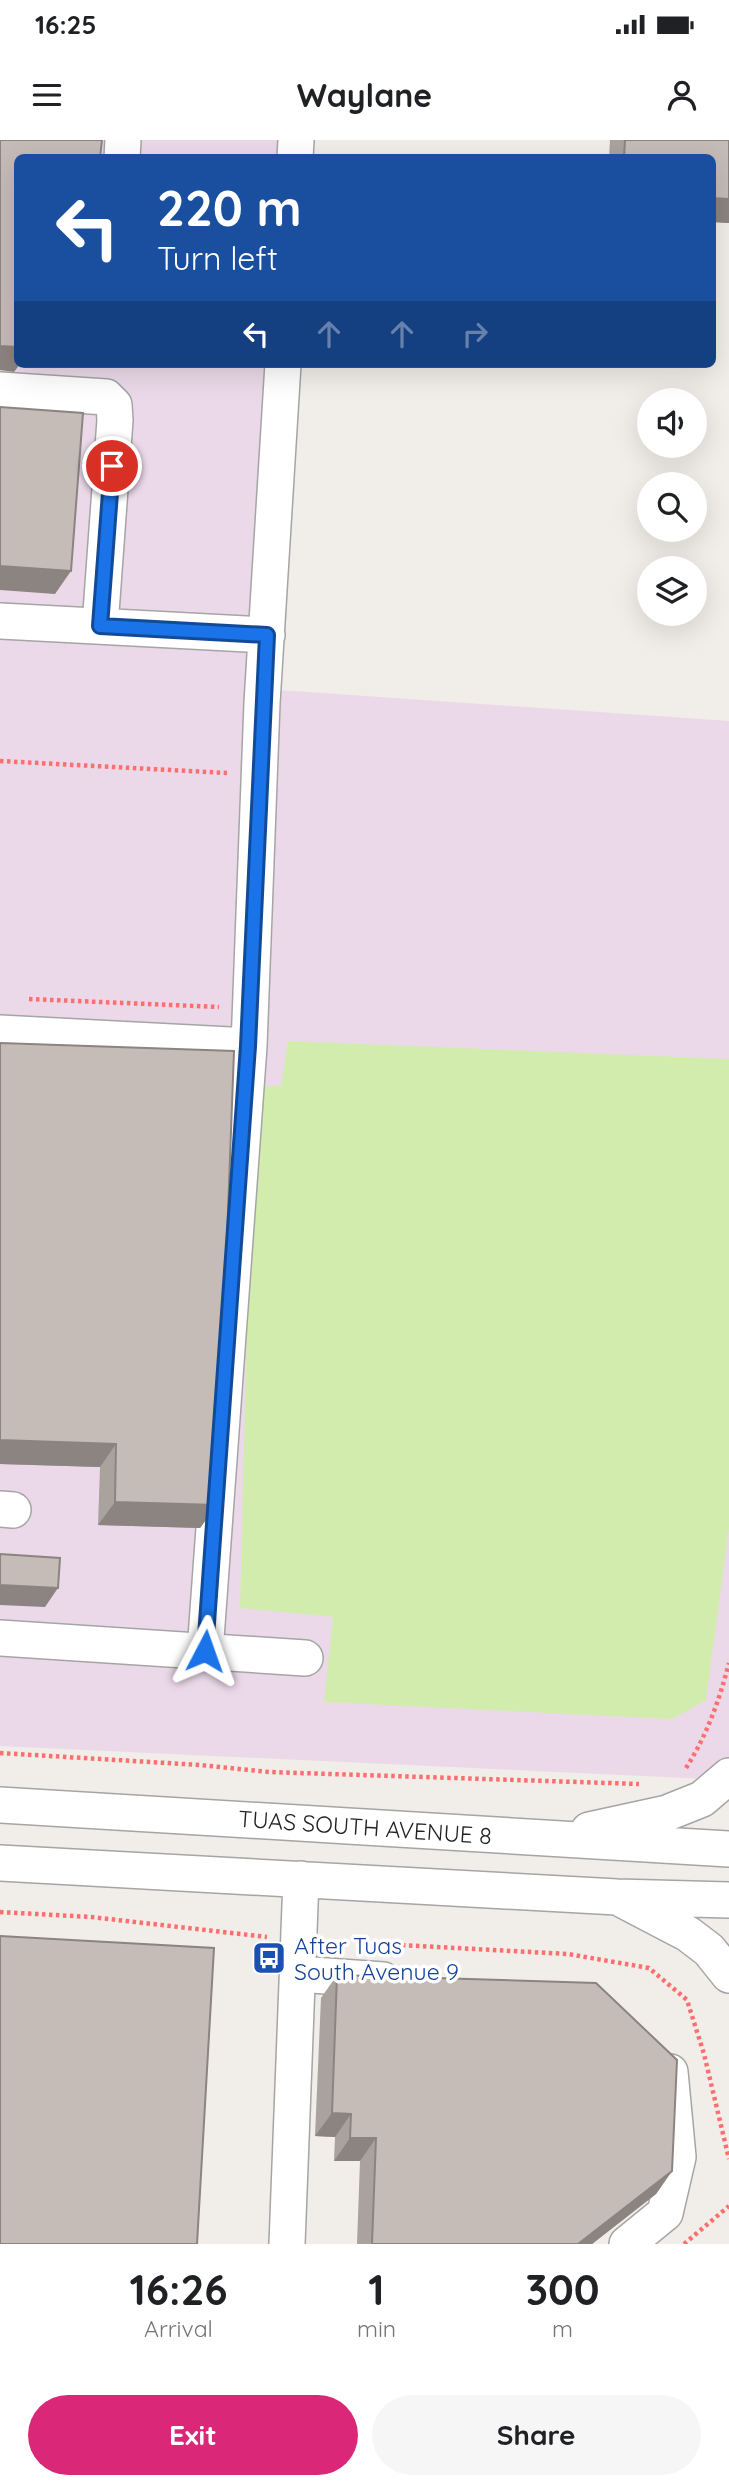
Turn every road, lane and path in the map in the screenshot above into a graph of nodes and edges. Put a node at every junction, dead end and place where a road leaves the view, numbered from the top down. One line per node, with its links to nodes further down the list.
1 (283, 368): 5 (street)
2 (0, 390): 4 (street)
3 (0, 621): 4 (street)
4 (100, 626): 5 (street)
5 (267, 635): 7 (street)
6 (0, 761): 7 (path)
7 (260, 775): 9 (street)
8 (28, 999): 9 (path)
9 (250, 1008): 11 (street)
10 (0, 1033): 11 (street)
11 (248, 1046): 13 (street)
12 (0, 1638): 13 (street)
13 (205, 1651): 14 (street)
14 (305, 1658)
15 (729, 1663): 17 (path)
16 (0, 1753): 19 (path)
17 (685, 1770)
18 (729, 1776): 21 (street)
19 (644, 1784)
20 (0, 1805): 21 (street, TUAS SOUTH AVENUE 8)
21 (548, 1840): 22 (street, TUAS SOUTH AVENUE 8)
22 (729, 1849)
23 (0, 1863): 24 (street)
24 (301, 1879): 25 (street); 28 (street)
25 (617, 1897): 26 (street); 31 (street)
26 (729, 1900)
27 (0, 1912): 28 (path)
28 (299, 1940): 30 (street)
29 (380, 1944): 34 (path)
30 (298, 1974): 32 (street); 36 (street)
31 (729, 1975)
32 (408, 1982)
33 (653, 2052): 37 (street)
34 (729, 2159)
35 (729, 2206): 38 (path)
36 (287, 2244)
37 (627, 2244)
38 (684, 2244)

